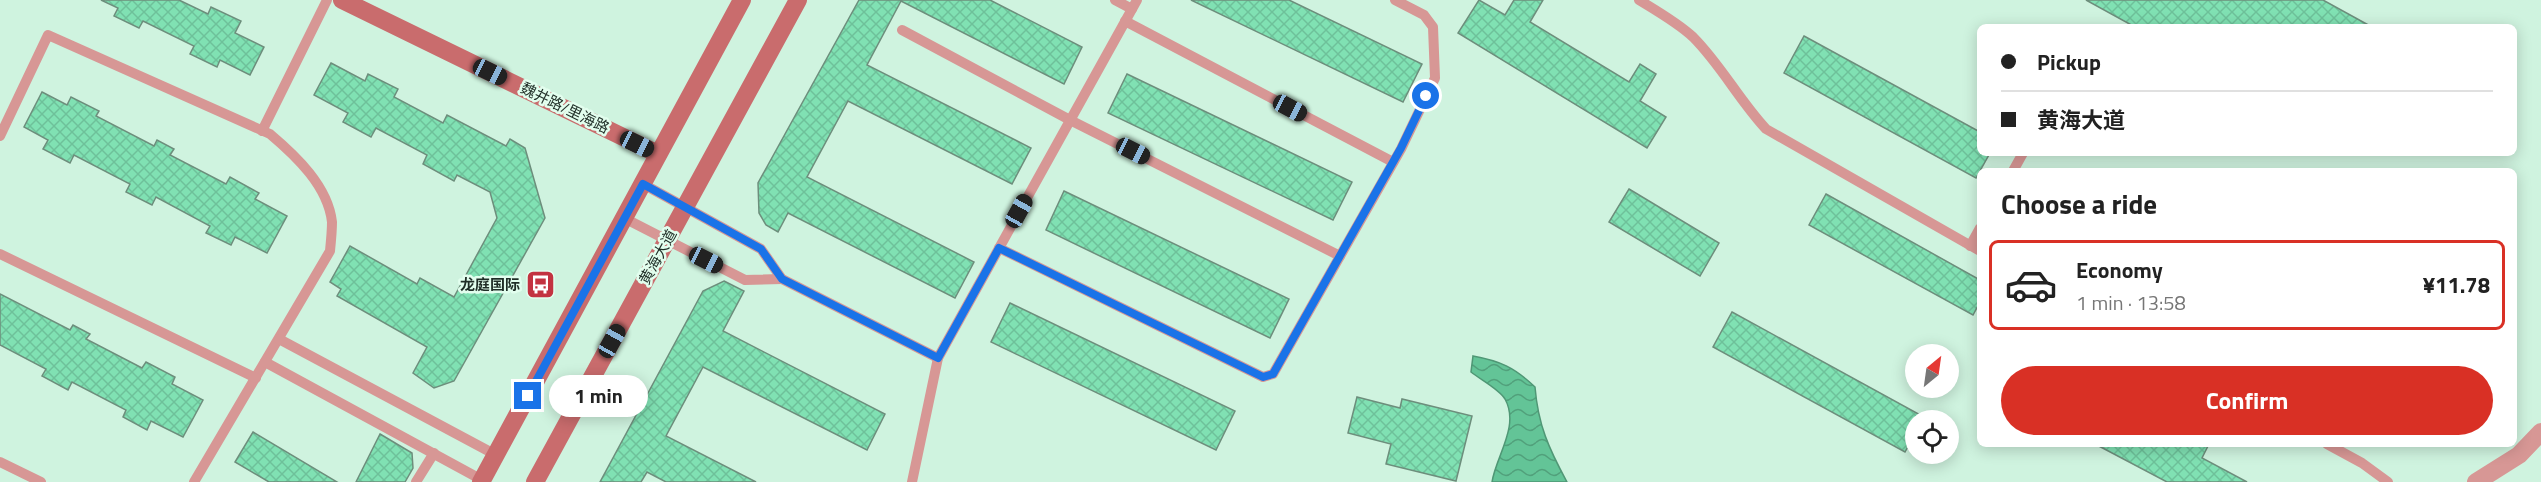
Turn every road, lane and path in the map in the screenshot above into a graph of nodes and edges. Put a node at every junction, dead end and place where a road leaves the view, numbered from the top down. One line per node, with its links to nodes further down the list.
1 (327, 0): 12 (lane)
2 (342, 0): 14 (street, 魏井路/里海路)
3 (742, 0): 14 (street)
4 (798, 0): 17 (street, 黄海大道)
5 (1115, 0): 8 (lane)
6 (1395, 0): 15 (lane)
7 (1639, 0): 21 (lane)
8 (1134, 4): 9 (lane)
9 (1125, 21): 11 (lane); 15 (lane)
10 (902, 30): 11 (lane)
11 (1070, 120): 20 (lane); 23 (lane)
12 (262, 131): 13 (lane); 25 (lane)
13 (0, 136)
14 (658, 154): 16 (street)
15 (1393, 162): 23 (lane)
16 (643, 184): 17 (lane); 18 (street)
17 (686, 207): 19 (street, 黄海大道); 24 (lane)
18 (624, 218): 19 (lane); 32 (street)
19 (667, 240): 24 (lane); 38 (street, 黄海大道)
20 (999, 248): 23 (lane); 26 (lane)
21 (1975, 249)
22 (0, 254): 28 (lane)
23 (1340, 256)
24 (782, 279): 26 (lane)
25 (279, 339): 27 (lane); 32 (lane)
26 (938, 358): 39 (lane)
27 (265, 362): 28 (lane); 31 (lane)
28 (256, 378): 36 (lane)
29 (2541, 432): 41 (street)
30 (2333, 447): 40 (lane)
31 (434, 453): 34 (lane); 37 (lane)
32 (496, 455): 34 (street)
33 (0, 462): 35 (lane)
34 (482, 481)
35 (41, 482)
36 (194, 482)
37 (416, 482)
38 (535, 482)
39 (912, 482)
40 (2388, 482)
41 (2476, 482)

